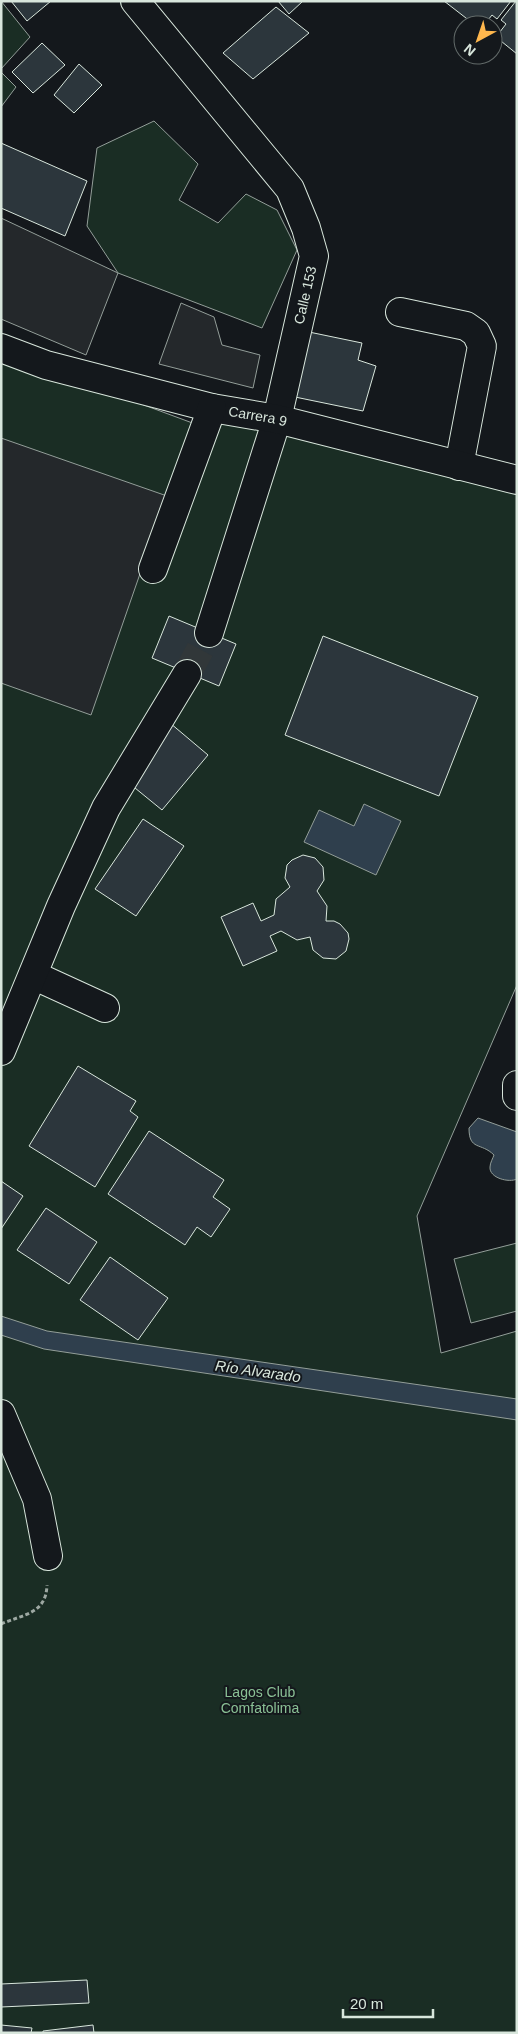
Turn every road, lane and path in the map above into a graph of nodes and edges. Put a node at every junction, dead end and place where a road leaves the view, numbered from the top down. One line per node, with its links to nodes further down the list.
1 (137, 2): 5 (street, Calle 153)
2 (400, 312): 6 (street)
3 (1, 348): 4 (street, Carrera 9)
4 (212, 408): 5 (street, Carrera 9); 8 (street)
5 (277, 419): 6 (street, Carrera 9); 9 (street, Calle 153)
6 (458, 466): 7 (street, Carrera 9)
7 (517, 480)
8 (153, 569)
9 (209, 633)
10 (187, 674): 11 (street)
11 (33, 975): 12 (street); 13 (street)
12 (105, 1008)
13 (1, 1050)
14 (517, 1085): 15 (street)
15 (517, 1096)
16 (1, 1414): 17 (street)
17 (48, 1556): 18 (path)
18 (1, 1624)

